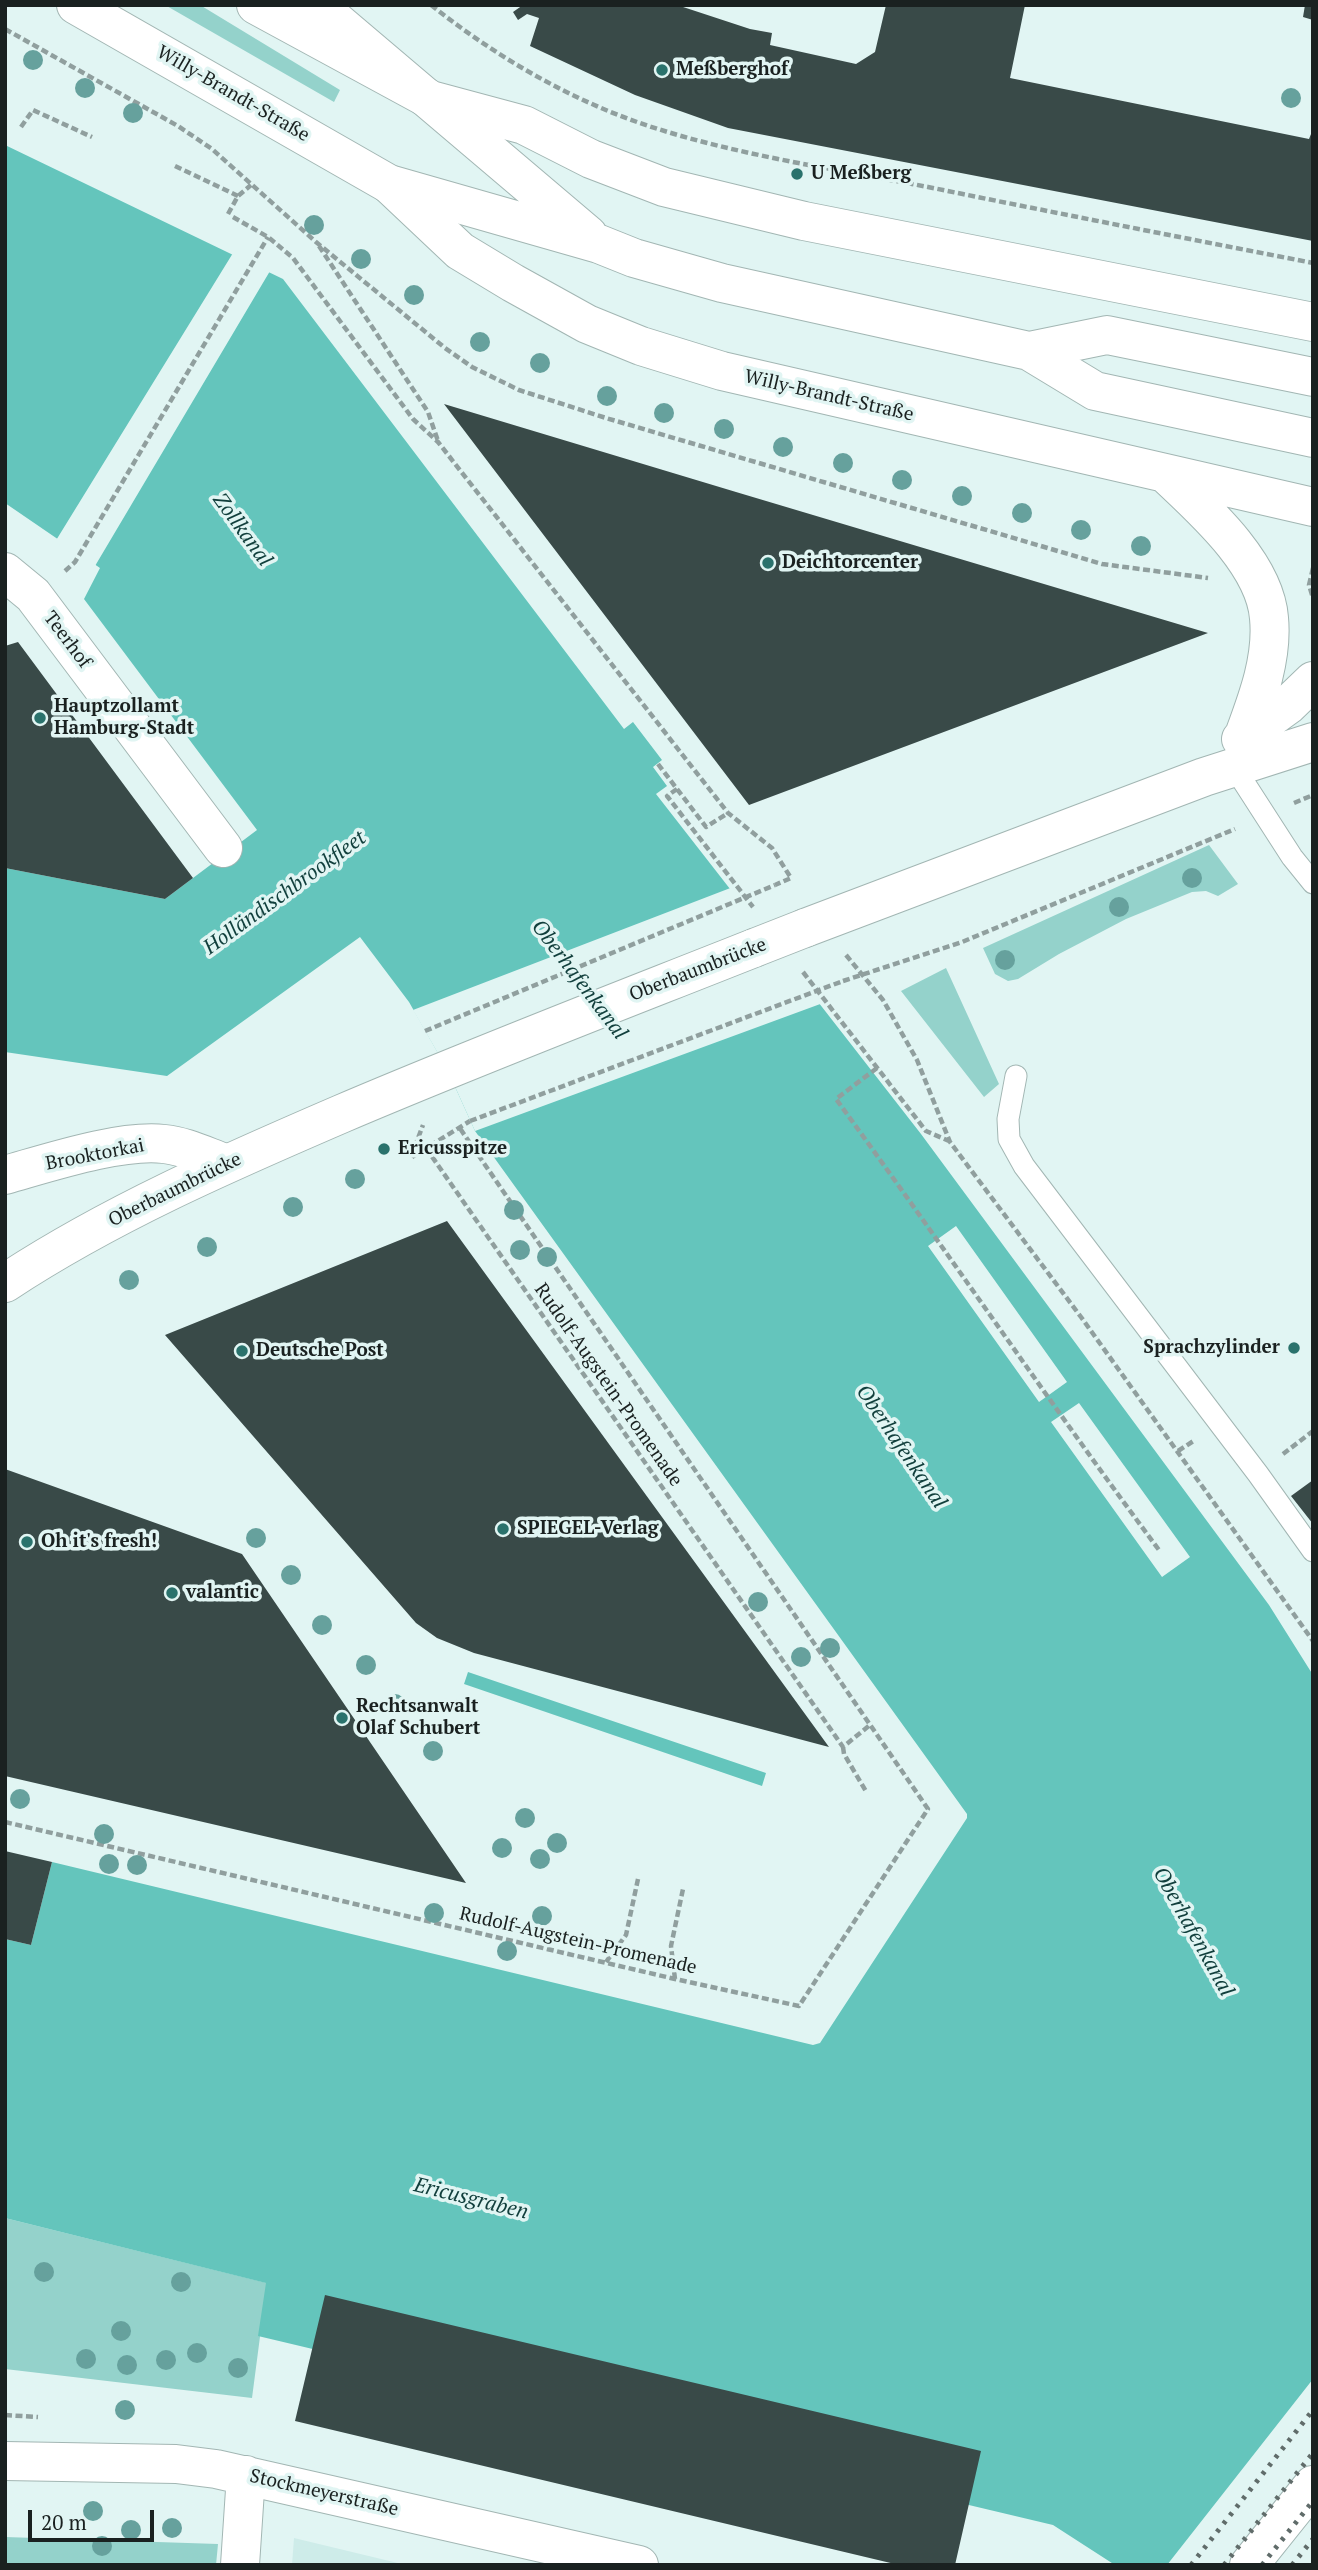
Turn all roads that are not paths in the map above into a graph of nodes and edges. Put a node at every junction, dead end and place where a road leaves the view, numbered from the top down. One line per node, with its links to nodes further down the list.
1 (76, 5): 5 (main road, Willy-Brandt-Straße)
2 (256, 5): 4 (main road, Willy-Brandt-Straße)
3 (317, 5): 4 (main road, Willy-Brandt-Straße)
4 (431, 100): 6 (main road, Willy-Brandt-Straße); 7 (main road, Willy-Brandt-Straße)
5 (389, 184): 6 (main road, Willy-Brandt-Straße); 11 (main road, Willy-Brandt-Straße)
6 (599, 244): 8 (main road, Willy-Brandt-Straße)
7 (1313, 322)
8 (1029, 351): 9 (main road, Willy-Brandt-Straße); 10 (main road, Willy-Brandt-Straße)
9 (1313, 377)
10 (1313, 438)
11 (1166, 474): 12 (main road, Willy-Brandt-Straße); 16 (main road)
12 (1313, 507)
13 (5, 572): 17 (main road, Teerhof)
14 (1313, 681): 16 (main road, Oberbaumbrücke)
15 (1313, 742): 16 (main road, Oberbaumbrücke)
16 (1227, 760): 18 (lane); 20 (main road, Oberbaumbrücke, bridge)
17 (223, 848)
18 (1313, 883)
19 (1016, 1076): 25 (lane)
20 (225, 1163): 21 (main road, Brooktorkai); 22 (main road, Oberbaumbrücke)
21 (5, 1175)
22 (48, 1255): 23 (main road, Oberbaumbrücke); 24 (main road, Oberbaumbrücke)
23 (5, 1263)
24 (5, 1283)
25 (1313, 1551)
26 (5, 2461): 27 (main road, Stockmeyerstraße)
27 (246, 2475): 29 (main road); 30 (main road, Stockmeyerstraße)
28 (1313, 2485): 31 (main road)
29 (240, 2565)
30 (639, 2565)
31 (1249, 2565)

